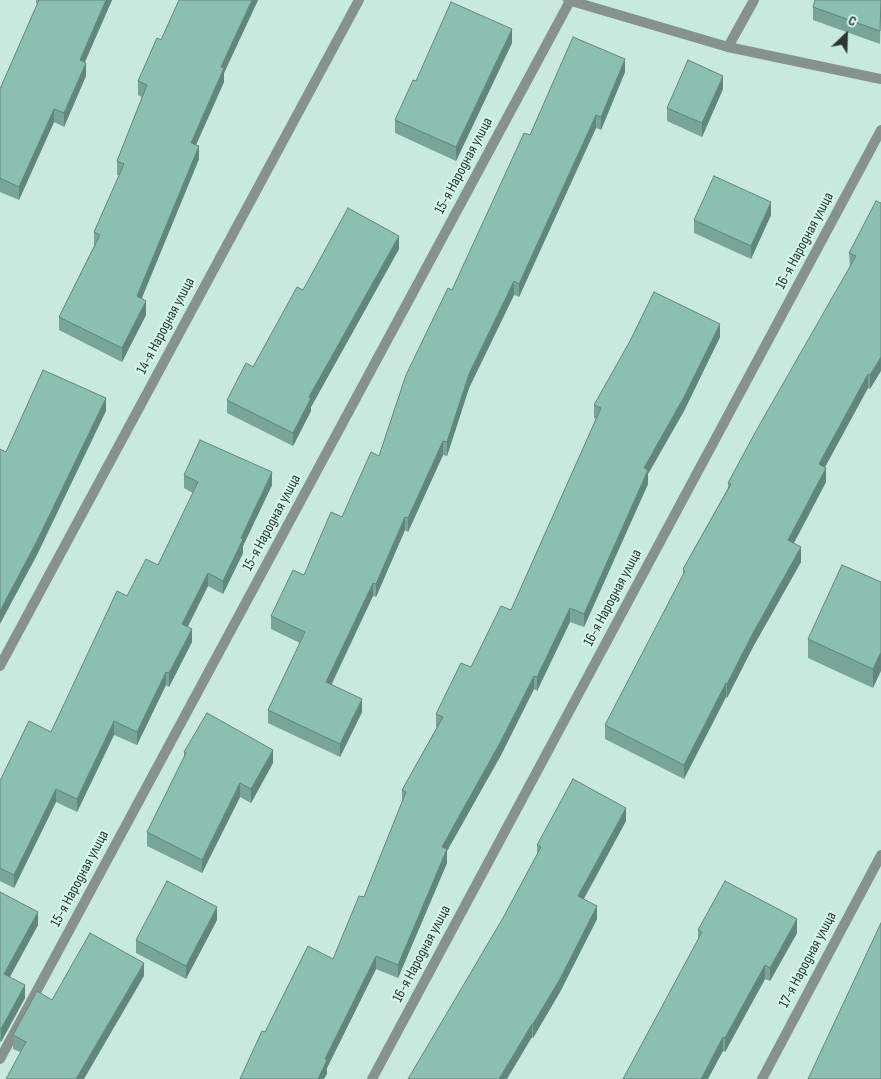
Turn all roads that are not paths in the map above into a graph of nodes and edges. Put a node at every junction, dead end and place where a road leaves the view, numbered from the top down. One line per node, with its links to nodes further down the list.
1 (359, 0): 7 (street, 14-я Народная улица)
2 (569, 0): 4 (street); 9 (street, 15-я Народная улица)
3 (754, 0): 4 (street)
4 (728, 47): 5 (street)
5 (881, 79)
6 (881, 130): 10 (street, 16-я Народная улица)
7 (0, 666)
8 (881, 855): 11 (street, 17-я Народная улица)
9 (0, 1059)
10 (372, 1079)
11 (762, 1079)

